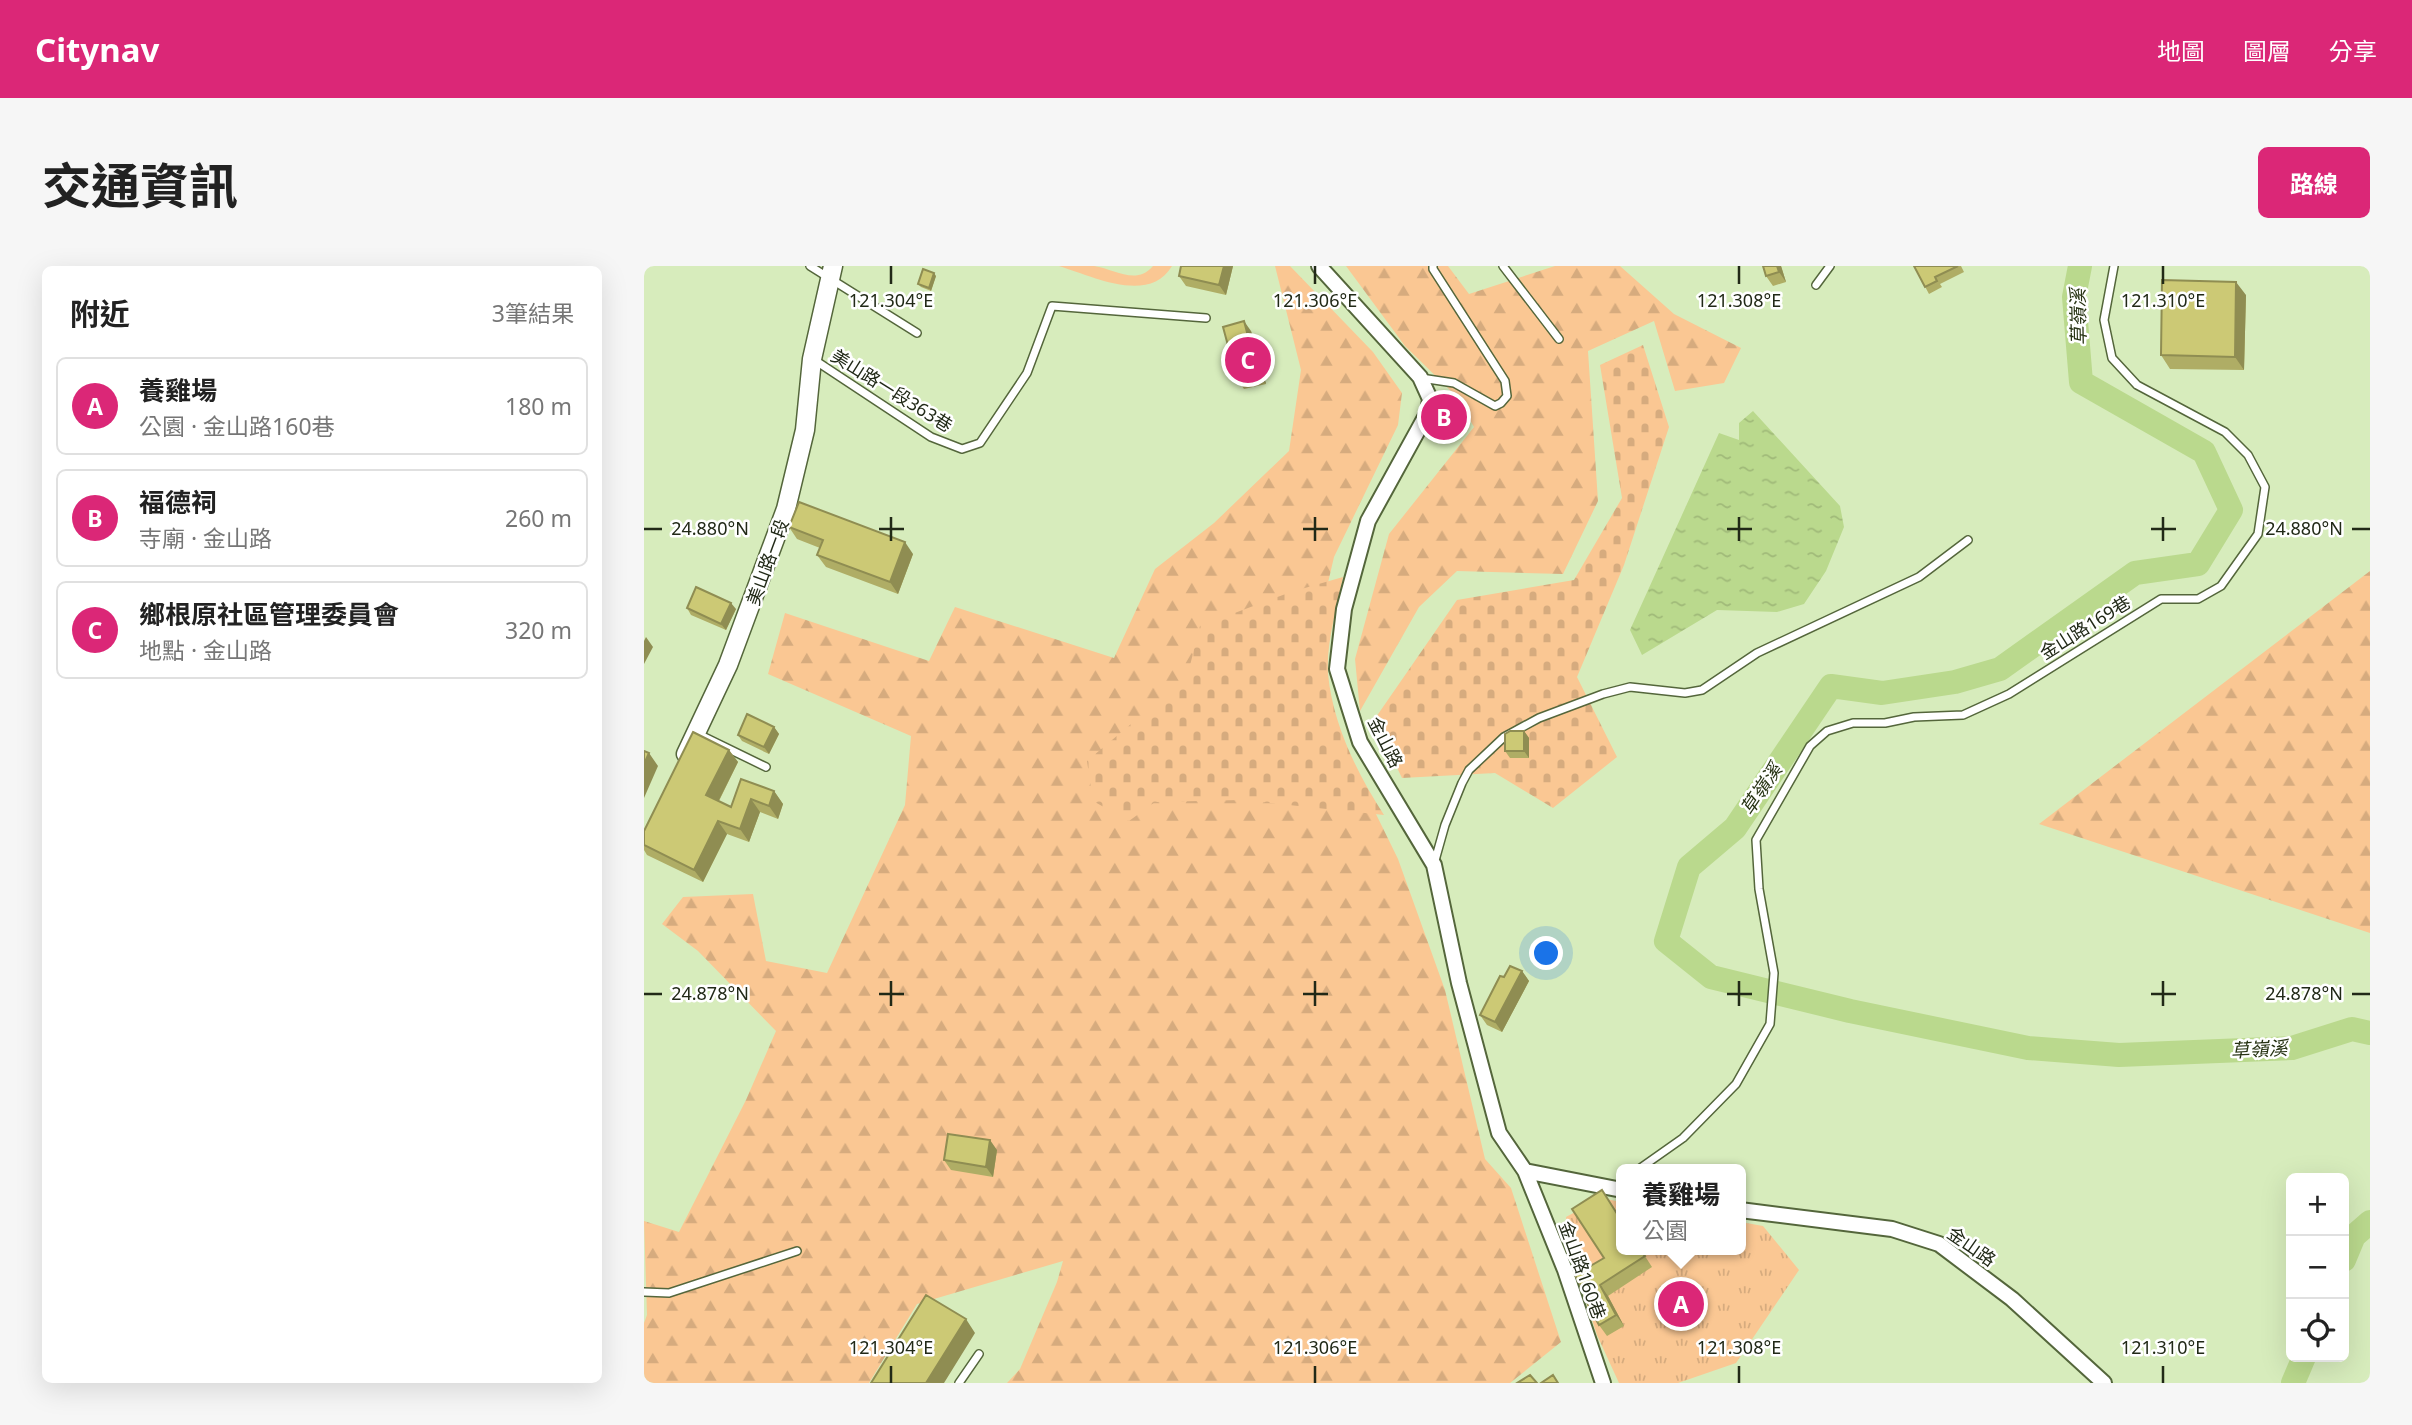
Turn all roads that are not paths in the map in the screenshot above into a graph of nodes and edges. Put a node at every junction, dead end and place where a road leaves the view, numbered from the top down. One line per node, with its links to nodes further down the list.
1 (810, 266): 7 (lane)
2 (1319, 266): 13 (street, 金山路)
3 (1433, 266): 13 (lane)
4 (1503, 266): 11 (lane)
5 (1830, 266): 8 (lane)
6 (2114, 266): 19 (lane, 金山路169巷)
7 (831, 273): 10 (lane); 12 (street, 美山路一段)
8 (1816, 285)
9 (1206, 318): 12 (lane, 美山路一段363巷)
10 (917, 332)
11 (1559, 339)
12 (812, 359): 15 (street, 美山路一段)
13 (1420, 377): 18 (street, 金山路)
14 (1968, 540): 18 (lane)
15 (696, 733): 16 (lane); 17 (street, 美山路一段)
16 (766, 767)
17 (677, 771)
18 (1434, 865): 20 (street, 金山路)
19 (1646, 1164)
20 (1525, 1171): 21 (street); 27 (street, 金山路160巷)
21 (1616, 1186)
22 (1746, 1211): 28 (street, 金山路)
23 (797, 1251): 24 (lane)
24 (644, 1292)
25 (979, 1354): 26 (lane)
26 (959, 1383)
27 (1603, 1383)
28 (2104, 1383)

